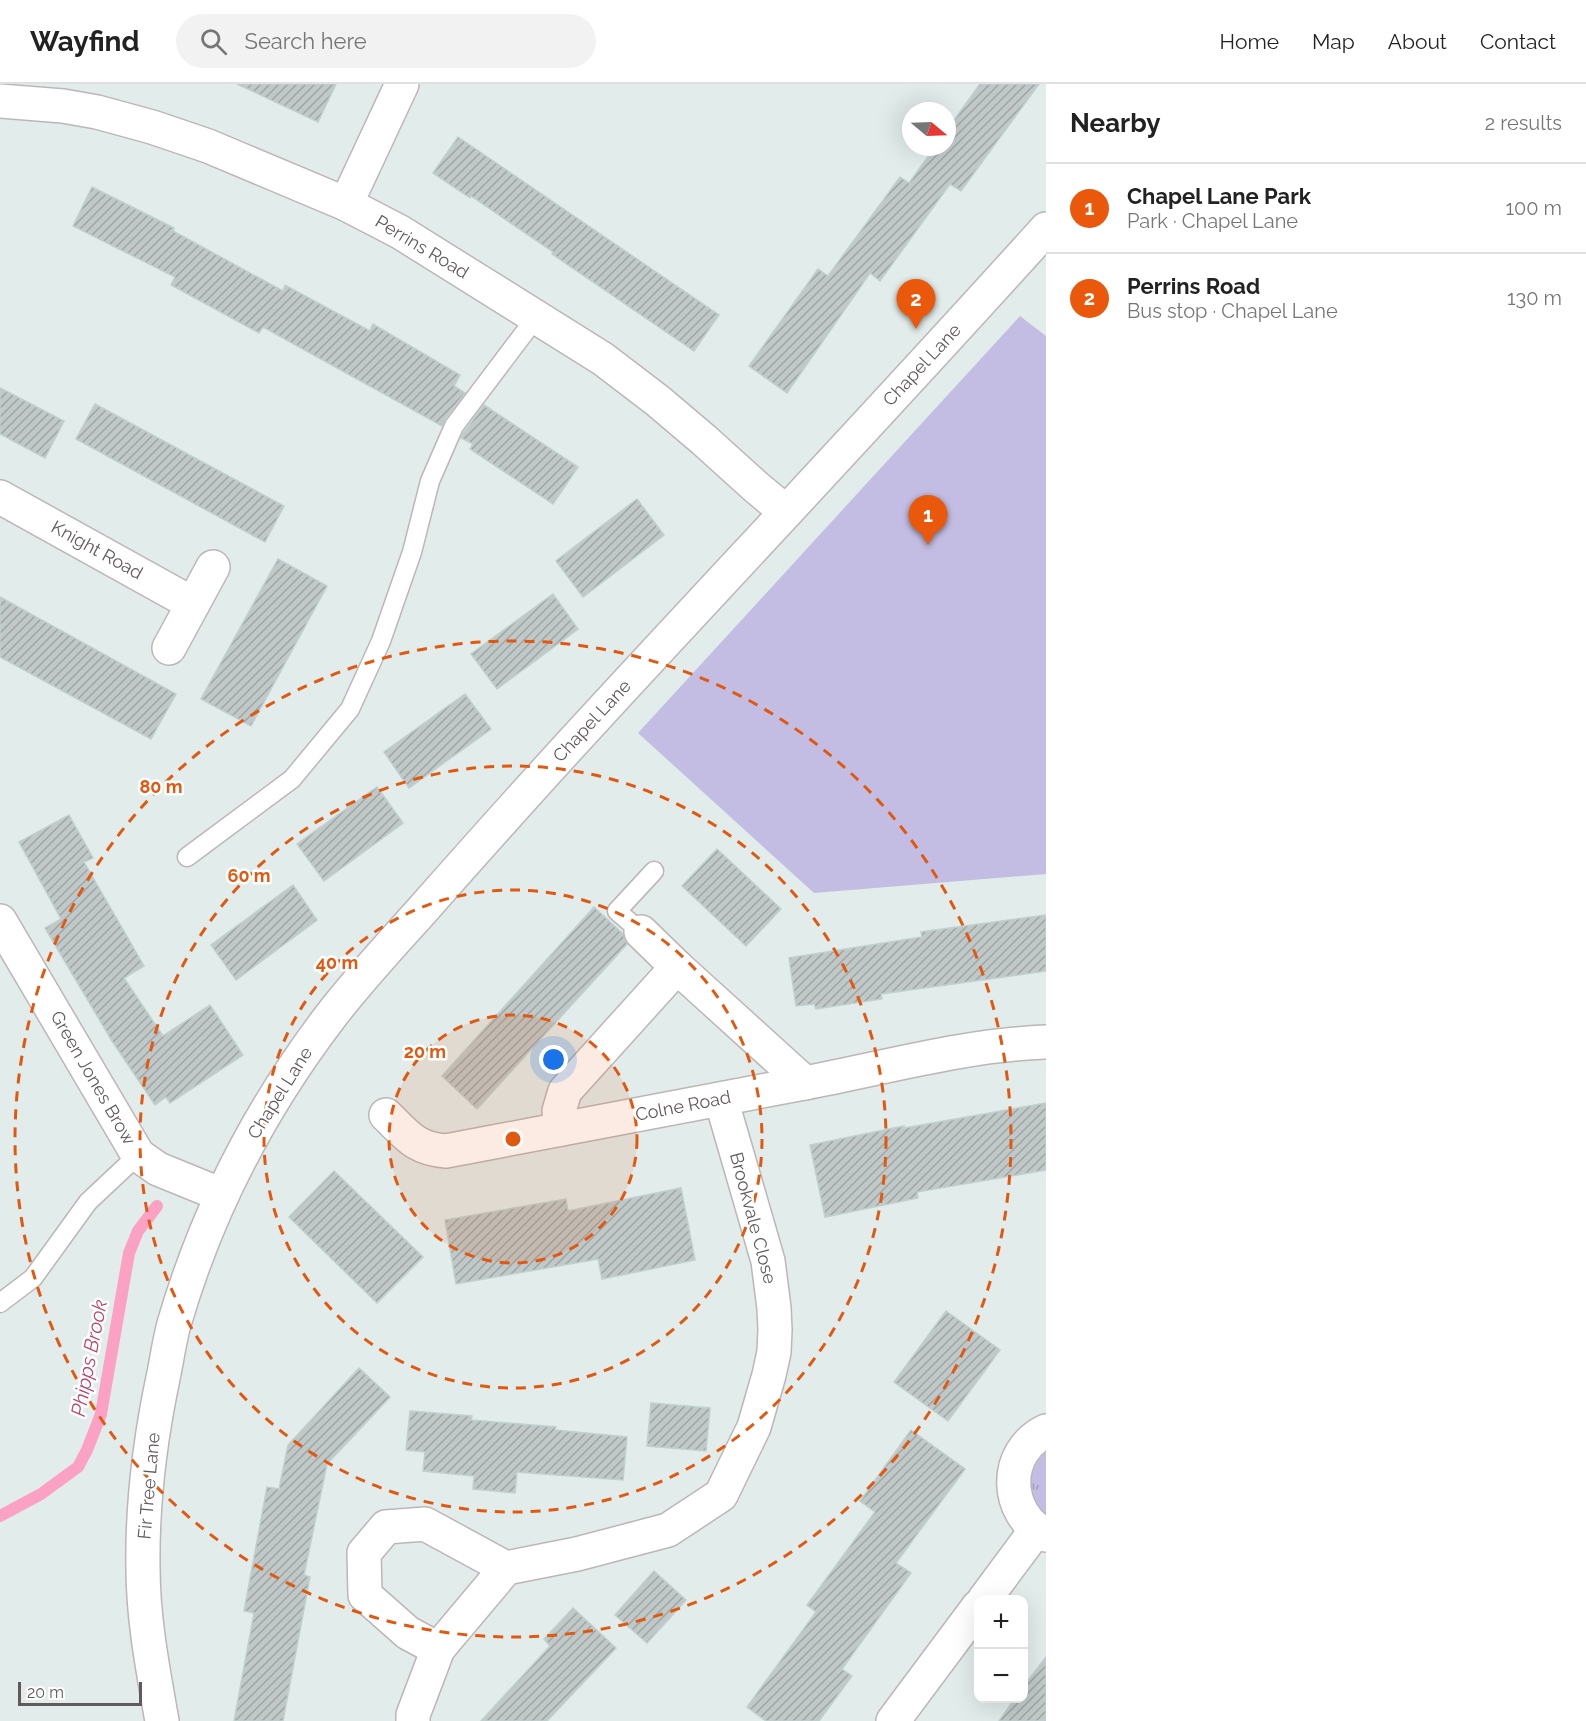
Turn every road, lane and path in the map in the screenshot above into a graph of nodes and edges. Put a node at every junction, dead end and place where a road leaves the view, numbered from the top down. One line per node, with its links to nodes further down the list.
1 (402, 84): 3 (street)
2 (0, 101): 3 (street, Perrins Road)
3 (346, 204): 5 (street, Perrins Road)
4 (1046, 229): 7 (street, Chapel Lane)
5 (537, 316): 7 (street, Perrins Road); 11 (lane)
6 (0, 497): 9 (street, Knight Road)
7 (786, 512): 22 (street, Chapel Lane)
8 (213, 567): 9 (street)
9 (193, 604): 10 (street)
10 (169, 648)
11 (187, 857)
12 (654, 871): 14 (lane)
13 (0, 921): 21 (street, Green Jones Brow)
14 (640, 932): 15 (street)
15 (677, 967): 17 (street); 20 (street)
16 (1046, 1042): 17 (street, Colne Road)
17 (806, 1083): 18 (street, Colne Road)
18 (721, 1098): 20 (street, Colne Road); 27 (street, Brookvale Close)
19 (389, 1112): 20 (street, Colne Road)
20 (561, 1129)
21 (138, 1155): 22 (street, Green Jones Brow); 24 (lane)
22 (222, 1196): 23 (street, Chapel Lane)
23 (197, 1256): 31 (street, Fir Tree Lane)
24 (0, 1303)
25 (1046, 1431): 26 (street)
26 (1041, 1533): 28 (street)
27 (506, 1568): 30 (street); 30 (street)
28 (987, 1595)
29 (974, 1612): 33 (street)
30 (438, 1649): 32 (street)
31 (162, 1721)
32 (413, 1721)
33 (893, 1721)

